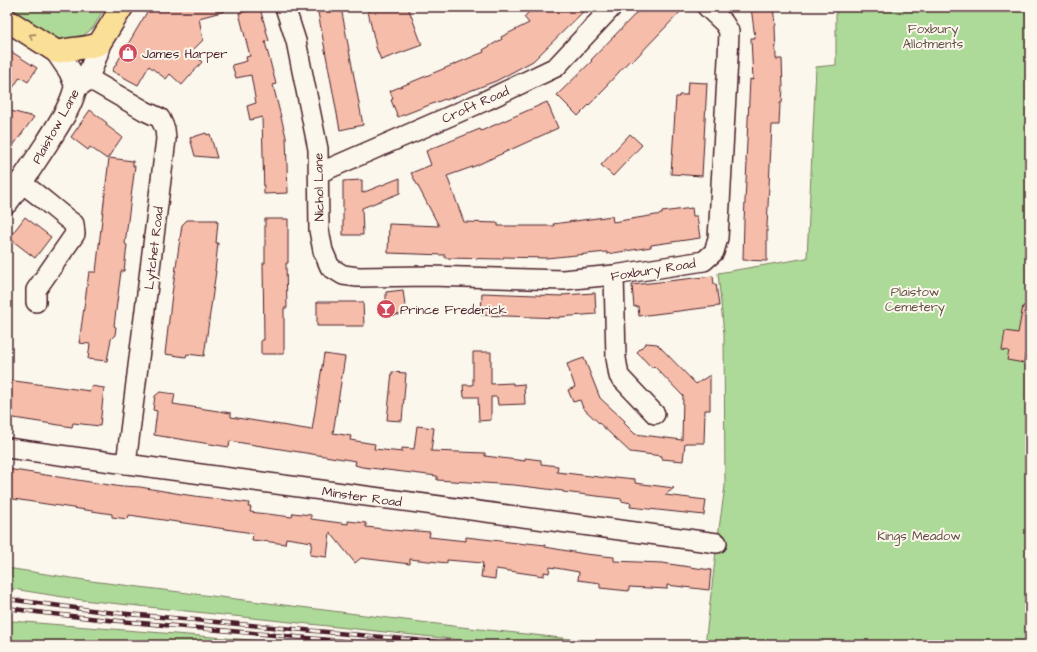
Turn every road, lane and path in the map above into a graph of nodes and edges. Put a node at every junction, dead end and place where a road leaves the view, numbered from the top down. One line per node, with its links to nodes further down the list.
1 (122, 7): 6 (main road, Plaistow Lane)
2 (285, 7): 9 (street, Nichol Lane)
3 (612, 7): 9 (street, Croft Road)
4 (707, 7): 12 (street, Foxbury Road)
5 (7, 20): 7 (main road, one-way to 5)
6 (99, 44): 7 (main road); 8 (street, Plaistow Lane)
7 (57, 52): 8 (street)
8 (82, 79): 10 (street, Plaistow Lane); 17 (street, Lytchet Road)
9 (319, 173): 13 (street, Nichol Lane)
10 (21, 183): 11 (street, Plaistow Lane); 14 (street)
11 (7, 202)
12 (614, 275): 13 (street, Foxbury Road); 15 (street)
13 (430, 276)
14 (36, 302)
15 (655, 414)
16 (7, 448): 17 (street, Minster Road)
17 (126, 464): 18 (street, Minster Road)
18 (717, 543)

